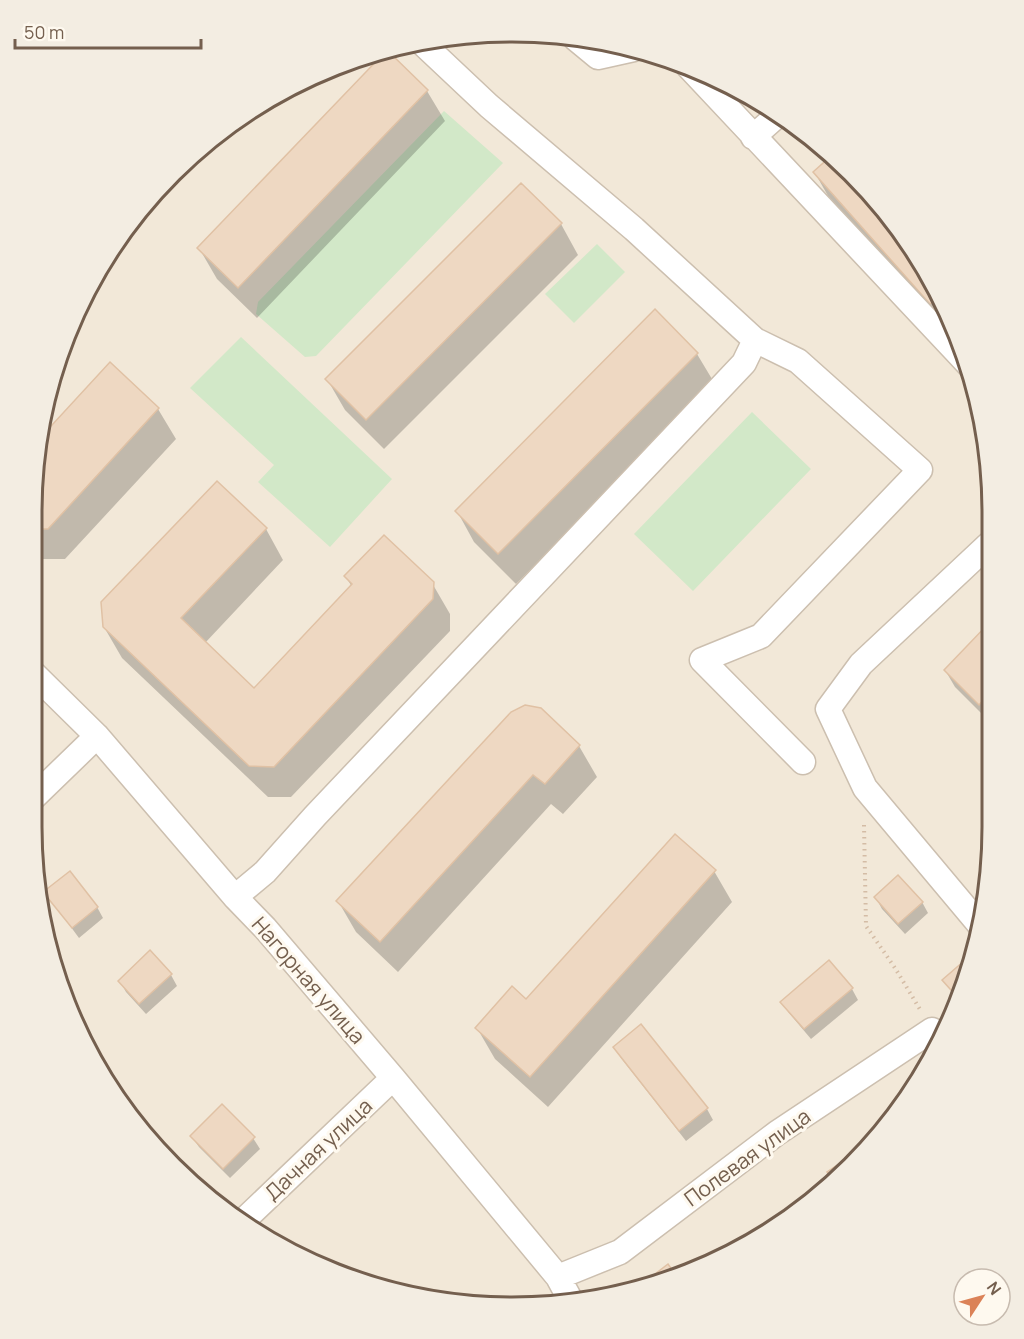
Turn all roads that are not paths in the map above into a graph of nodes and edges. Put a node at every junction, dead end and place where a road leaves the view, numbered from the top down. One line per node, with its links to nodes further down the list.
1 (588, 48): 3 (street)
2 (429, 50): 7 (street)
3 (614, 53)
4 (703, 83): 6 (street)
5 (772, 120): 6 (street)
6 (753, 137): 8 (street)
7 (755, 340): 12 (street); 14 (street)
8 (952, 347)
9 (982, 551): 15 (street)
10 (42, 682): 11 (street, Нагорная улица)
11 (97, 736): 13 (street); 14 (street, Нагорная улица)
12 (803, 762)
13 (42, 789)
14 (235, 897): 17 (street, Нагорная улица)
15 (973, 917)
16 (932, 1030): 19 (street, Полевая улица)
17 (393, 1078): 18 (street, Дачная улица); 19 (street, Нагорная улица)
18 (248, 1216)
19 (558, 1277): 20 (street, Нагорная улица)
20 (568, 1294)

